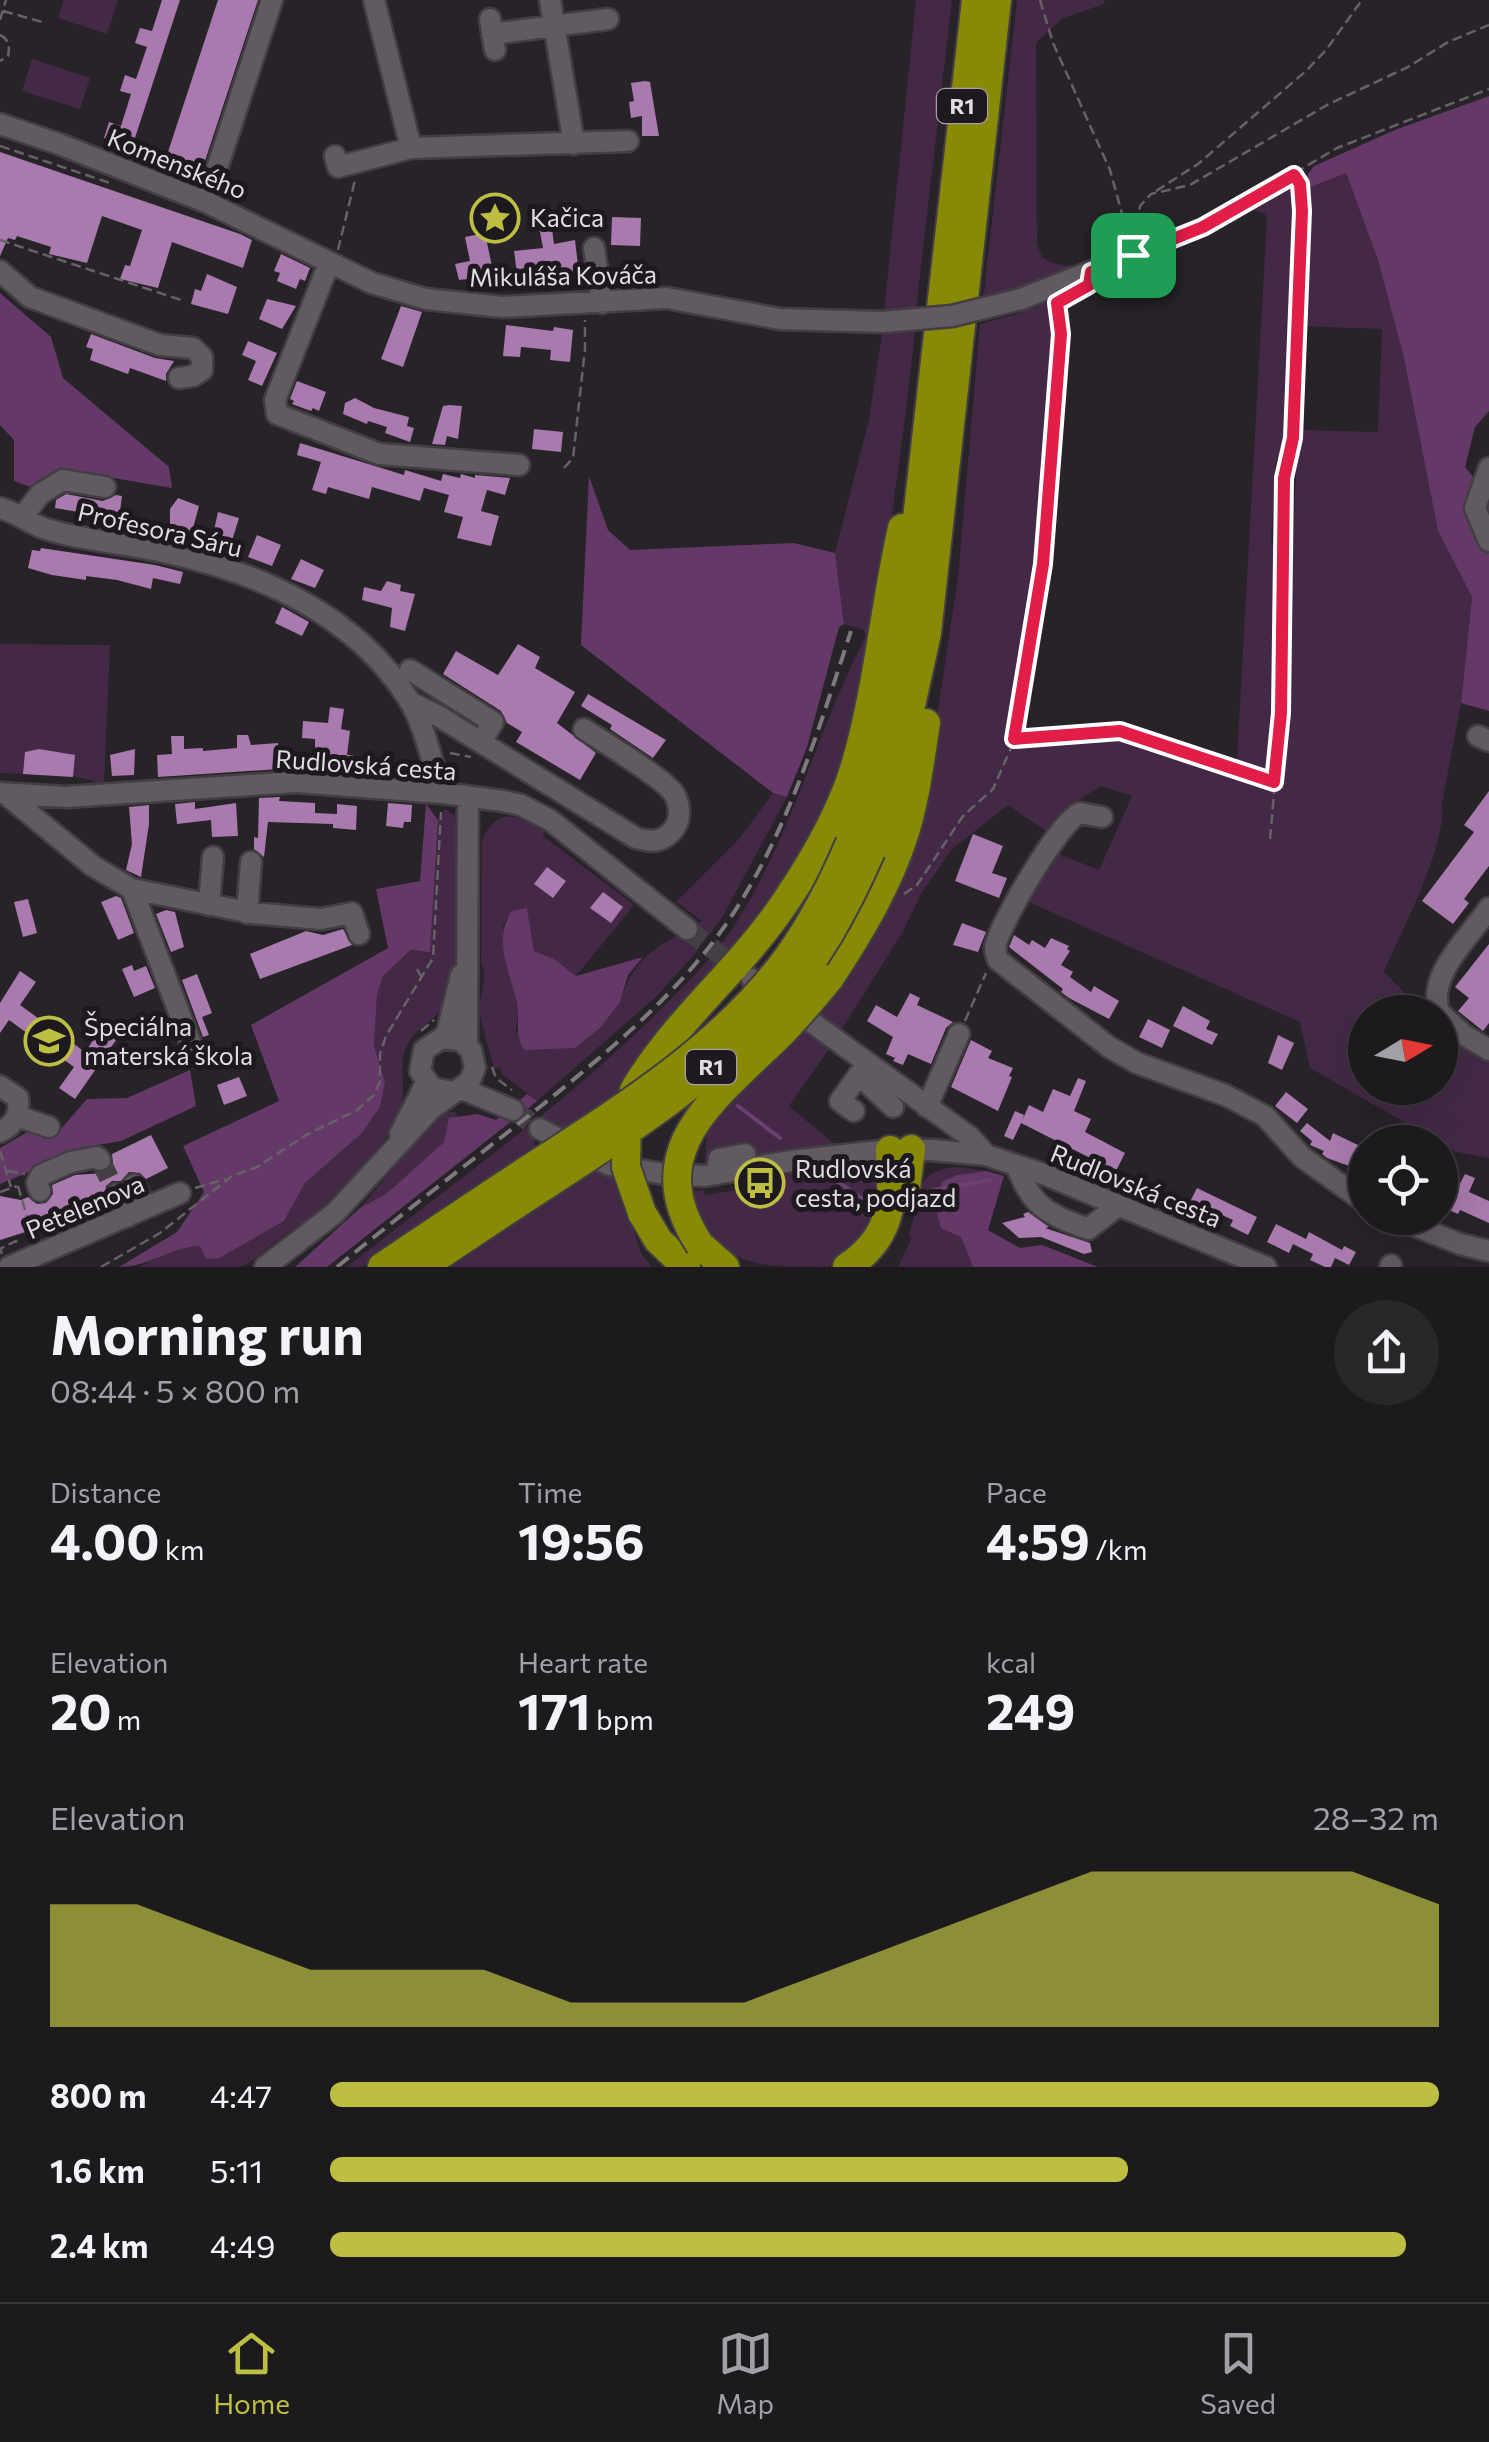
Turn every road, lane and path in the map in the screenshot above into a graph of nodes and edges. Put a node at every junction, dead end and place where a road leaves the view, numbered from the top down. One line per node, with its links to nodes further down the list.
1 (6, 0): 9 (path)
2 (272, 0): 27 (street)
3 (374, 0): 22 (street)
4 (550, 0): 14 (street)
5 (976, 0): 37 (highway, R1)
6 (996, 0): 57 (highway, R1)
7 (1040, 0): 30 (path)
8 (1362, 0): 26 (path)
9 (3, 11): 11 (path); 12 (path)
10 (608, 18): 14 (street)
11 (0, 20)
12 (42, 22)
13 (1489, 25): 26 (path)
14 (554, 26): 15 (street); 21 (street)
15 (492, 34)
16 (0, 35): 17 (path)
17 (0, 61)
18 (1489, 89): 25 (path)
19 (0, 124): 27 (street, Komenského)
20 (628, 141): 21 (street)
21 (574, 144): 22 (street)
22 (411, 148): 24 (street)
23 (335, 156): 24 (street)
24 (364, 161): 31 (path)
25 (1294, 175): 30 (path); 51 (path)
26 (1152, 194): 30 (path)
27 (206, 202): 31 (street, Komenského)
28 (0, 240): 34 (path)
29 (594, 248): 35 (street)
30 (1133, 255): 35 (street, Mikuláša Kováča, bridge)
31 (333, 264): 35 (street, Mikuláša Kováča); 38 (street)
32 (0, 271): 36 (street)
33 (1060, 298): 48 (path)
34 (184, 301)
35 (592, 303): 39 (path)
36 (179, 378)
37 (928, 413): 57 (highway, R1); 114 (highway, bridge)
38 (519, 465)
39 (564, 468)
40 (1486, 479): 44 (street)
41 (105, 487): 43 (street)
42 (0, 508): 43 (street, Profesora Sáru)
43 (22, 516): 46 (street, Profesora Sáru)
44 (1489, 541)
45 (410, 670): 49 (street)
46 (410, 702): 49 (street); 50 (street, Profesora Sáru)
47 (584, 728): 49 (street)
48 (1014, 739): 51 (path); 61 (path)
49 (480, 751): 50 (path)
50 (428, 753): 54 (street, Profesora Sáru)
51 (1274, 782): 56 (path)
52 (4, 794): 54 (street, Rudlovská cesta); 60 (street)
53 (468, 797): 54 (street, Rudlovská cesta); 65 (street, Rudlovská cesta); 67 (street)
54 (442, 798): 69 (path)
55 (1102, 817): 106 (street)
56 (1270, 839)
57 (872, 852): 111 (highway, R1, bridge); 114 (highway, bridge)
58 (213, 857): 62 (street)
59 (251, 862): 64 (street)
60 (132, 889): 62 (street); 79 (street)
61 (900, 897)
62 (209, 906): 64 (street)
63 (1489, 908): 72 (street)
64 (246, 912): 66 (street)
65 (687, 928)
66 (359, 934)
67 (468, 944): 73 (street); 77 (street)
68 (417, 969): 69 (path)
69 (422, 977): 102 (path)
70 (752, 979): 81 (street, Rudlovská cesta)
71 (983, 979): 75 (path)
72 (1435, 995)
73 (440, 1028): 76 (path); 77 (street); 82 (street)
74 (1458, 1029): 78 (street)
75 (959, 1034): 87 (street)
76 (414, 1036)
77 (467, 1045): 80 (street)
78 (1489, 1050)
79 (196, 1057)
80 (483, 1067): 84 (street); 85 (street); 85 (path)
81 (863, 1069): 86 (street); 87 (street, Rudlovská cesta); 88 (street)
82 (426, 1083): 84 (street); 98 (street)
83 (0, 1086): 89 (street)
84 (457, 1091): 85 (street); 98 (street)
85 (512, 1100)
86 (893, 1106)
87 (928, 1107): 97 (street, Rudlovská cesta)
88 (854, 1111)
89 (17, 1116): 90 (street); 92 (street)
90 (49, 1128)
91 (540, 1129): 101 (street, Rudlovská cesta)
92 (0, 1132)
93 (118, 1146): 103 (street)
94 (900, 1150): 97 (street, Rudlovská cesta); 101 (street, Rudlovská cesta); 121 (highway); 122 (highway)
95 (0, 1151): 100 (path)
96 (745, 1154): 101 (street)
97 (986, 1155): 99 (street, Rudlovská cesta)
98 (390, 1156): 117 (street)
99 (1016, 1165): 109 (street, Rudlovská cesta); 109 (street)
100 (6, 1171): 103 (path); 107 (path)
101 (717, 1174)
102 (232, 1176): 108 (path); 116 (path)
103 (34, 1182)
104 (18, 1186): 115 (path)
105 (126, 1189): 110 (street)
106 (1348, 1190)
107 (0, 1192)
108 (180, 1193): 110 (street, Petelenova)
109 (1120, 1205): 123 (street, Rudlovská cesta)
110 (137, 1212): 115 (street, Petelenova)
111 (482, 1213): 118 (highway, R1); 119 (highway, R1)
112 (1438, 1235): 113 (street)
113 (1489, 1251)
114 (693, 1256): 120 (highway)
115 (25, 1262)
116 (101, 1267)
117 (265, 1267)
118 (382, 1267)
119 (422, 1267)
120 (726, 1267)
121 (848, 1267)
122 (867, 1267)
123 (1266, 1267)

